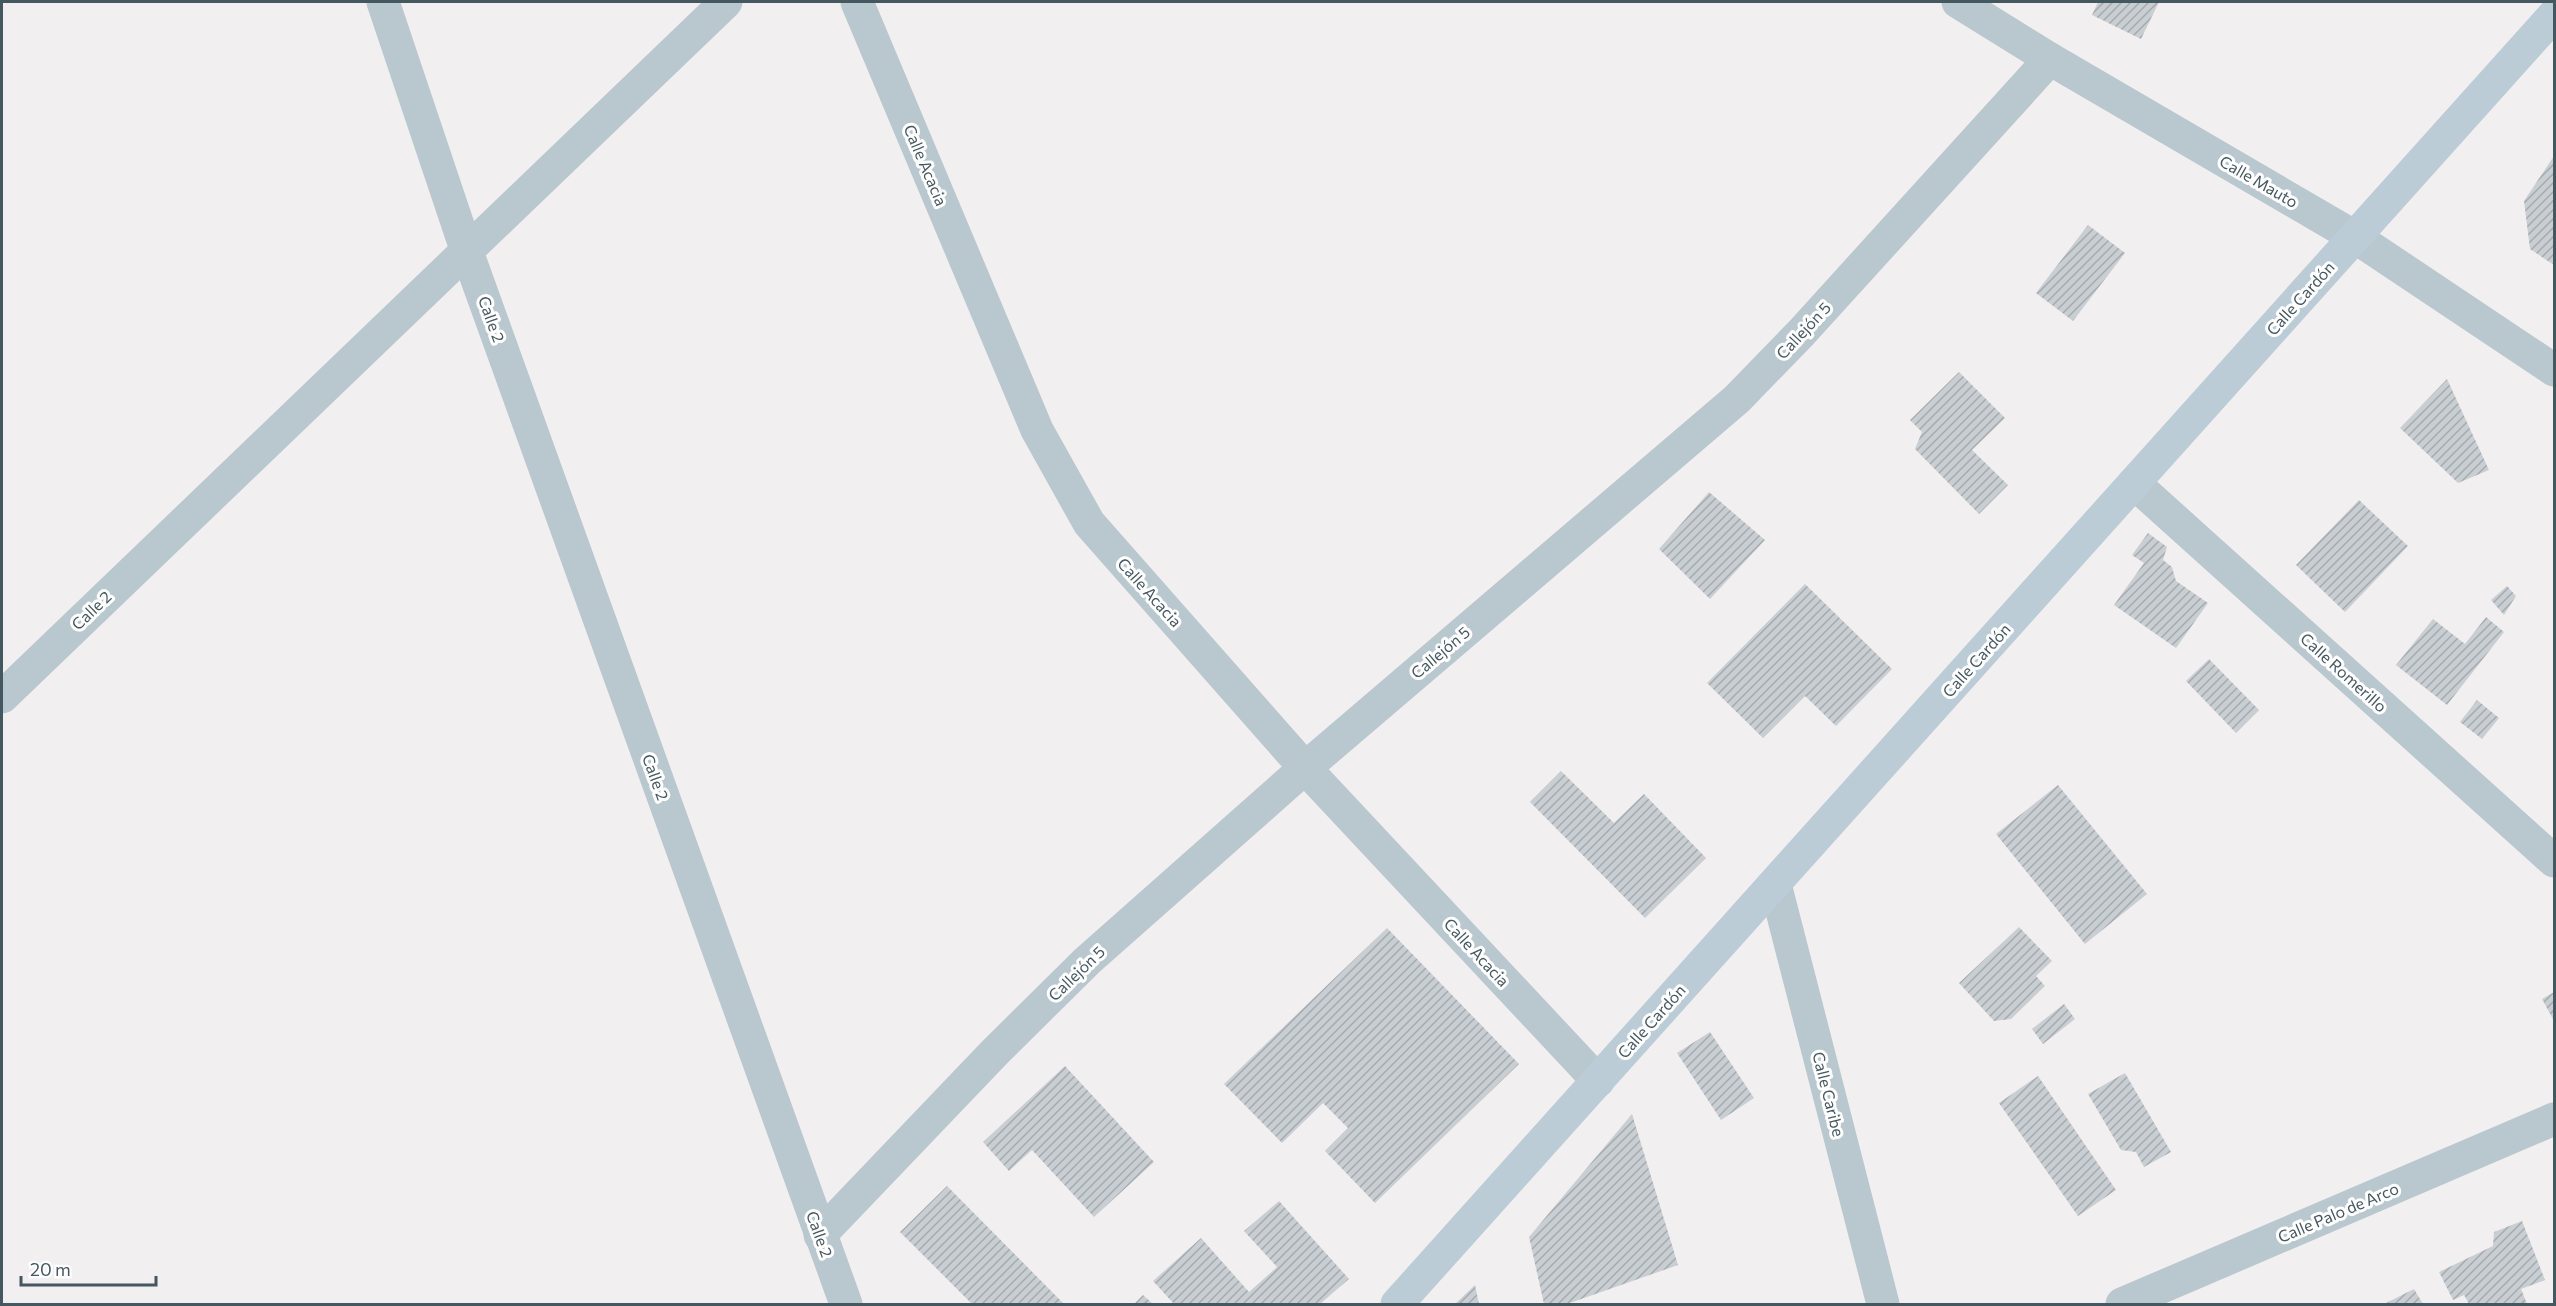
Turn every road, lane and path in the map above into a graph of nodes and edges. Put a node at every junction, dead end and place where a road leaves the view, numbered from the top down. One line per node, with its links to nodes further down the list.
1 (383, 2): 8 (street, Calle 2)
2 (726, 2): 8 (street, Calle 2)
3 (857, 2): 12 (street, Calle Acacia)
4 (1958, 2): 6 (street, Calle Mauto)
5 (2554, 15): 7 (main road, Calle Cardón)
6 (2050, 59): 7 (street, Calle Mauto); 12 (street, Callejón 5)
7 (2355, 237): 9 (street, Calle Mauto); 10 (main road, Calle Cardón)
8 (466, 249): 11 (street, Calle 2); 17 (street, Calle 2)
9 (2554, 370)
10 (2134, 483): 13 (street, Calle Romerillo); 14 (main road, Calle Cardón)
11 (2, 697)
12 (1305, 768): 15 (street, Calle Acacia); 17 (street, Callejón 5)
13 (2554, 861)
14 (1775, 884): 15 (main road, Calle Cardón); 20 (street, Calle Caribe)
15 (1598, 1081): 19 (main road, Calle Cardón)
16 (2554, 1119): 21 (street, Calle Palo de Arco)
17 (820, 1235): 18 (street, Calle 2)
18 (846, 1305)
19 (1397, 1305)
20 (1883, 1305)
21 (2122, 1305)

